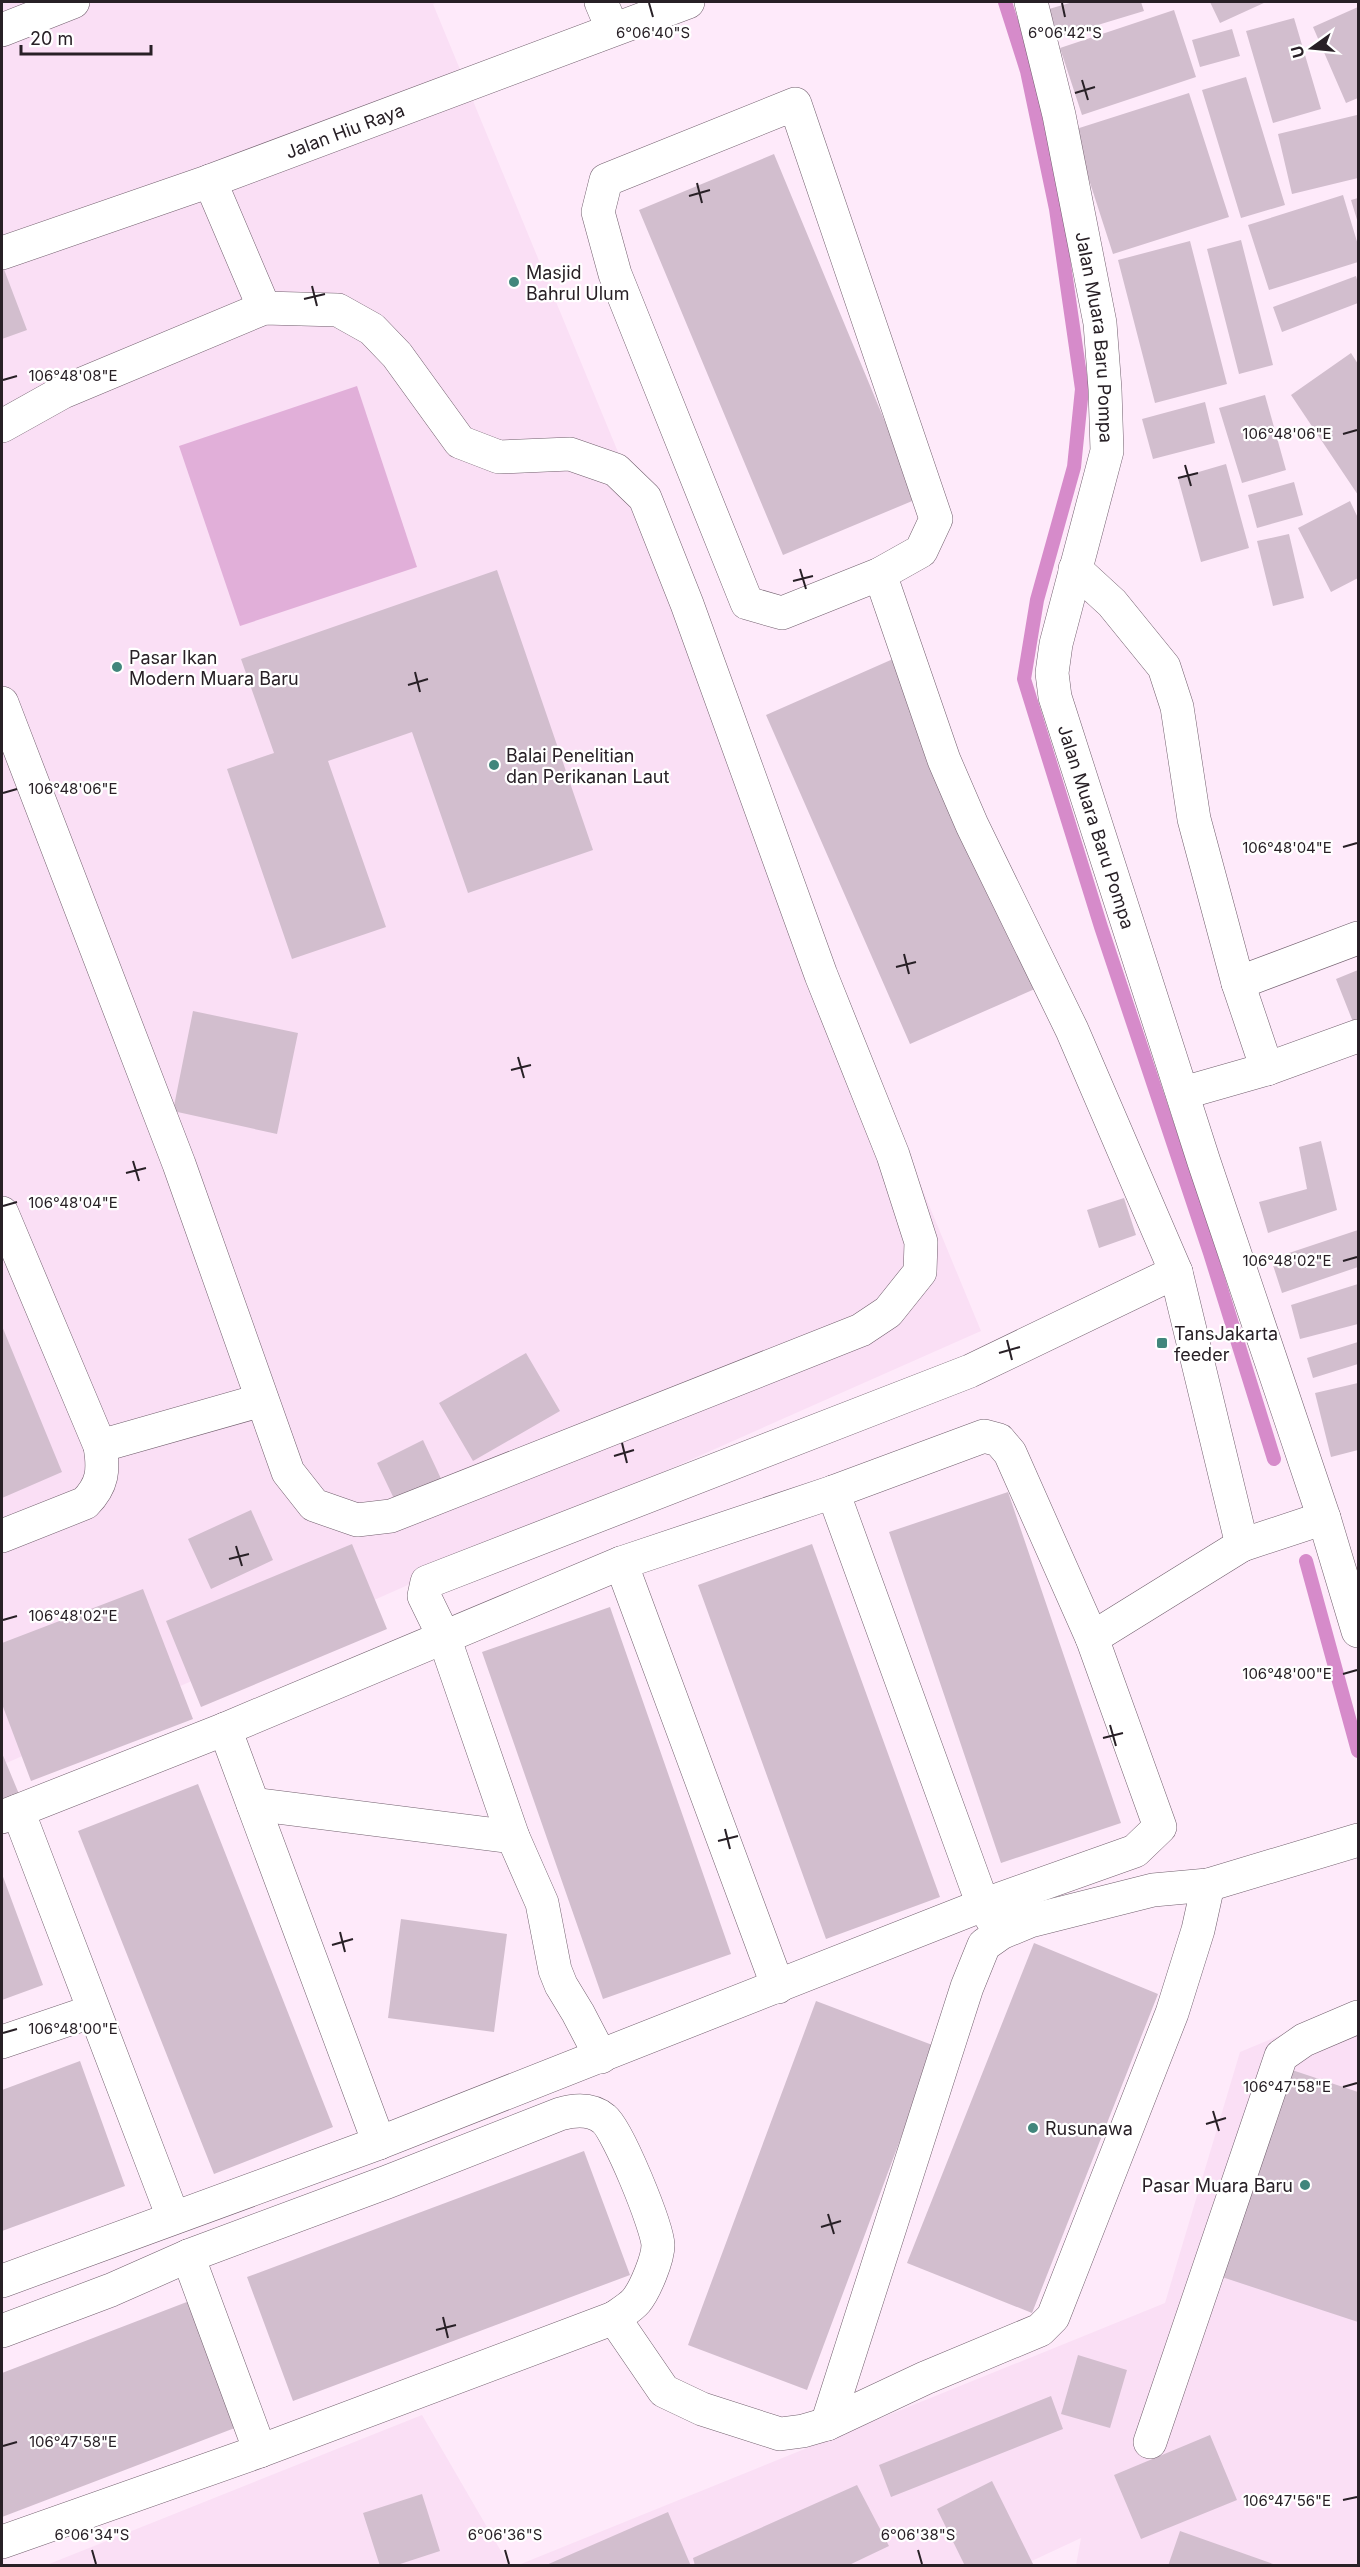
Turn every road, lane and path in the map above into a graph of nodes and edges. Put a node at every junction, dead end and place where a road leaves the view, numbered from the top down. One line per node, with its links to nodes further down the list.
1 (73, 2): 5 (street)
2 (688, 2): 4 (street, Jalan Hiu Raya)
3 (1031, 2): 10 (street, Jalan Muara Baru Pompa)
4 (607, 15): 6 (street, Jalan Hiu Raya)
5 (2, 30)
6 (210, 181): 7 (street, Jalan Hiu Raya); 8 (street)
7 (2, 253)
8 (264, 308): 9 (street); 20 (street)
9 (2, 426)
10 (1075, 569): 14 (street); 17 (street, Jalan Muara Baru Pompa)
11 (879, 574): 11 (street); 19 (street)
12 (2, 703): 20 (street)
13 (1359, 938): 14 (street)
14 (1238, 983): 16 (street)
15 (1359, 1036): 16 (street)
16 (1267, 1069): 17 (street)
17 (1183, 1093): 23 (street, Jalan Muara Baru Pompa)
18 (2, 1213): 21 (street)
19 (1176, 1272): 25 (street); 28 (street)
20 (262, 1400): 21 (street)
21 (100, 1446): 24 (street)
22 (833, 1492): 26 (street); 29 (street); 36 (street)
23 (1312, 1522): 25 (street); 27 (street, Jalan Muara Baru Pompa)
24 (2, 1536)
25 (1242, 1545): 29 (street)
26 (621, 1563): 28 (street); 38 (street)
27 (1359, 1631)
28 (444, 1637): 30 (street); 33 (street)
29 (1092, 1638): 36 (street)
30 (225, 1729): 31 (street); 32 (street)
31 (253, 1804): 33 (street); 43 (street)
32 (10, 1814): 39 (street)
33 (513, 1837): 42 (street)
34 (1359, 1840): 35 (street)
35 (1208, 1885): 37 (street); 49 (street)
36 (983, 1905): 37 (street); 38 (street)
37 (1001, 1933): 49 (street)
38 (778, 1987): 42 (street)
39 (93, 2011): 41 (street); 44 (street)
40 (1359, 2016): 50 (street)
41 (2, 2042)
42 (601, 2057): 43 (street)
43 (379, 2143): 44 (street)
44 (173, 2217): 46 (street)
45 (188, 2256): 47 (street); 48 (street); 51 (street)
46 (2, 2281)
47 (614, 2318): 49 (street); 51 (street)
48 (2, 2331)
49 (827, 2424)
50 (1150, 2442)
51 (260, 2451): 52 (street)
52 (2, 2542)

